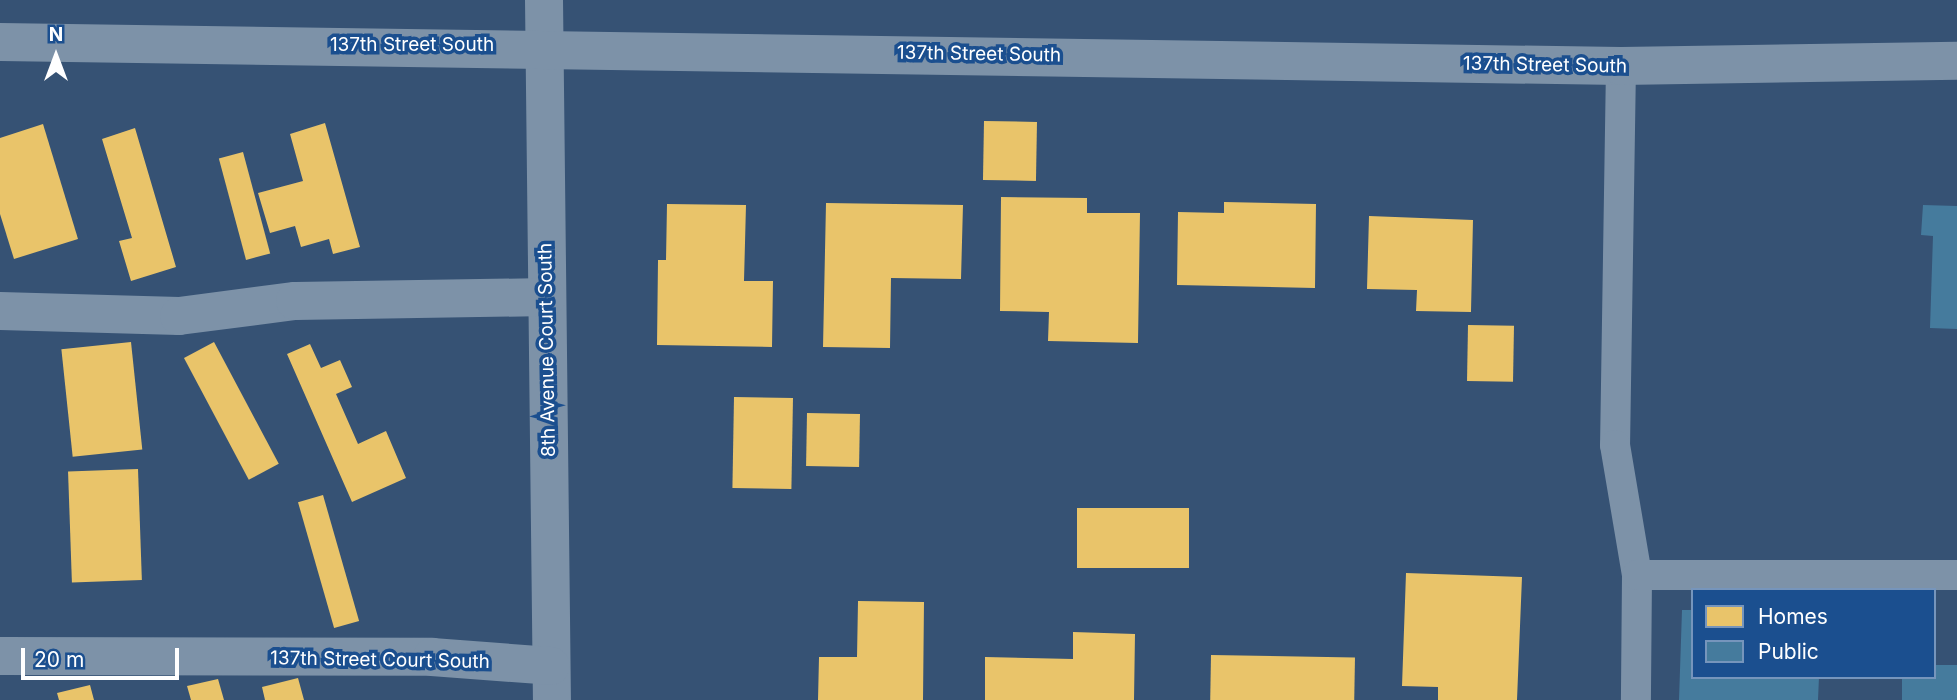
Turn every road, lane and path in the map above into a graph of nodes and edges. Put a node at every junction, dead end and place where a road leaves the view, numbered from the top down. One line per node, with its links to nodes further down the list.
1 (544, 0): 3 (street, 8th Avenue Court South)
2 (0, 42): 3 (street, 137th Street South)
3 (544, 46): 5 (street, 137th Street South); 6 (street, 8th Avenue Court South)
4 (1957, 61): 5 (street, 137th Street South)
5 (1621, 66): 8 (lane)
6 (547, 298): 7 (street); 11 (street, 8th Avenue Court South)
7 (0, 311)
8 (1637, 575): 9 (lane); 12 (lane)
9 (1957, 575)
10 (0, 656): 11 (street, 137th Street Court South)
11 (551, 683)
12 (1636, 700)

